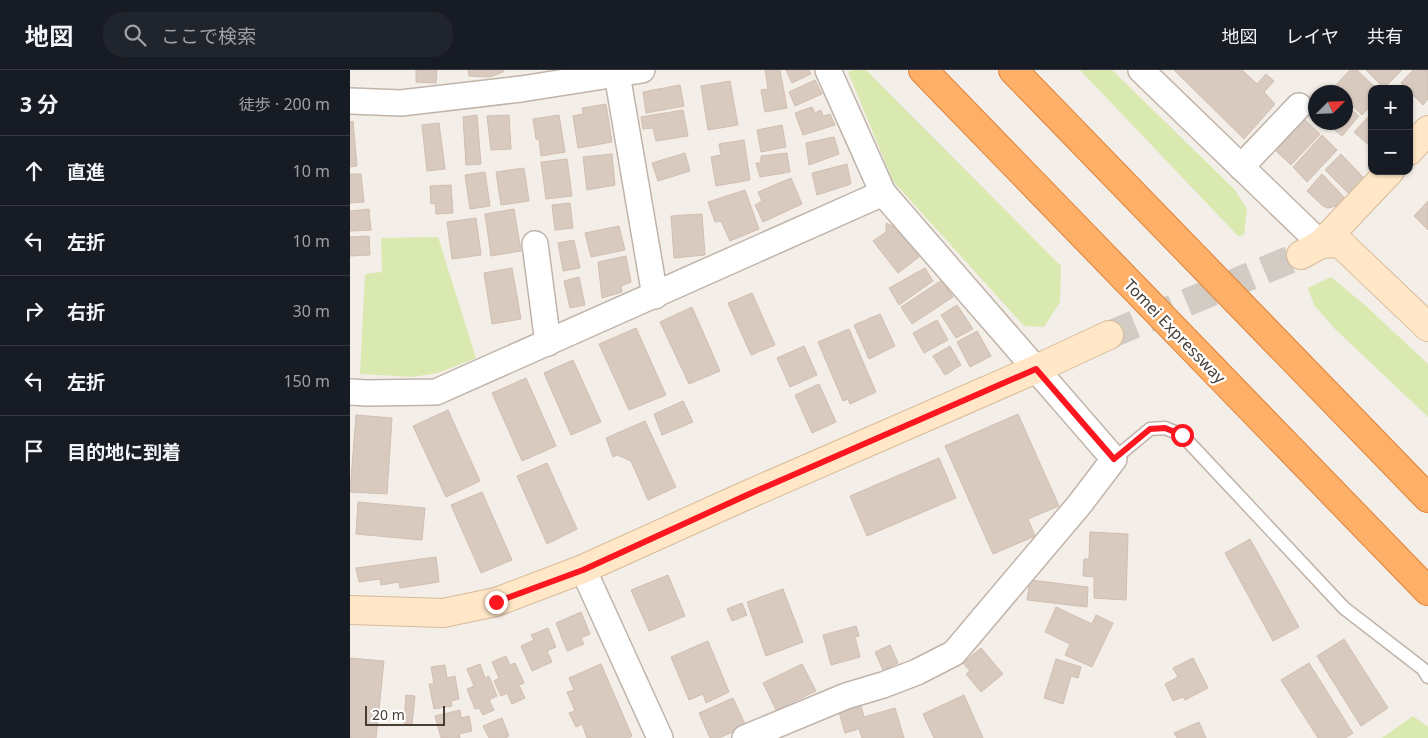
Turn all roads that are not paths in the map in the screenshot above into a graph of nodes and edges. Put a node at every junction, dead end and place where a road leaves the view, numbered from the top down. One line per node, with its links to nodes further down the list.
1 (642, 70): 6 (street)
2 (828, 70): 14 (street)
3 (923, 70): 28 (highway, Tomei Expressway)
4 (1013, 70): 24 (highway)
5 (1141, 70): 12 (street)
6 (617, 74): 7 (street); 17 (street)
7 (520, 80): 8 (street)
8 (350, 101)
9 (1299, 106): 12 (street)
10 (1428, 130): 11 (street)
11 (1413, 147)
12 (1241, 167): 16 (street)
13 (1386, 175): 16 (street)
14 (883, 193): 17 (street); 21 (street)
15 (535, 244): 20 (street)
16 (1311, 250): 18 (street)
17 (655, 296): 20 (street)
18 (1428, 327)
19 (1109, 335): 21 (street)
20 (548, 343): 22 (street)
21 (1036, 369): 23 (street); 27 (street)
22 (350, 392)
23 (1114, 459): 30 (lane); 32 (street)
24 (1405, 476): 25 (highway); 26 (highway)
25 (1428, 494)
26 (1428, 498)
27 (583, 570): 29 (street); 31 (street)
28 (1428, 591)
29 (350, 610)
30 (1428, 677)
31 (660, 738)
32 (745, 738)

